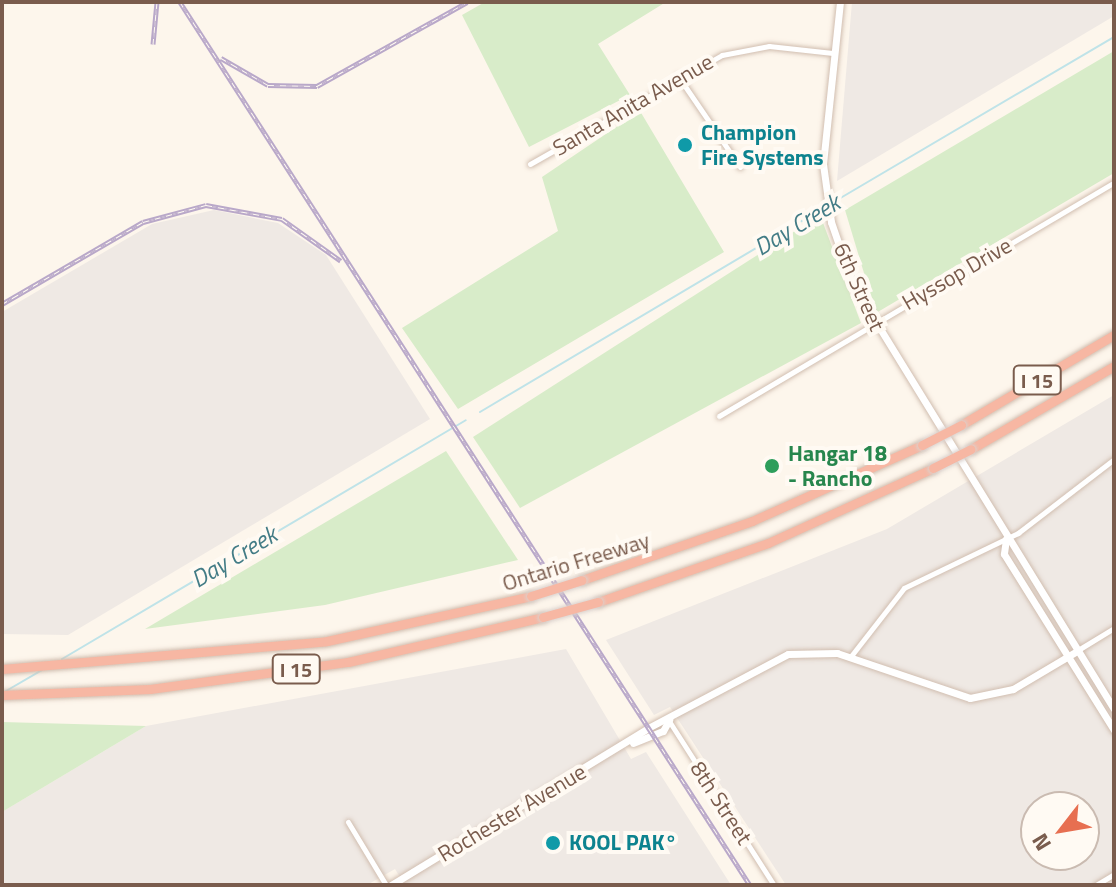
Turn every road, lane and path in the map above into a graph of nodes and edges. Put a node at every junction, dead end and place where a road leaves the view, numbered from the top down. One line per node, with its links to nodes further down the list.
1 (840, 2): 2 (main road, 6th Street)
2 (833, 53): 3 (street, Santa Anita Avenue); 7 (main road, 6th Street)
3 (678, 76): 4 (street, Santa Anita Avenue); 5 (street)
4 (530, 164)
5 (740, 167)
6 (1114, 182): 7 (street, Hyssop Drive)
7 (873, 324): 10 (street, Hyssop Drive); 12 (main road, 6th Street)
8 (1114, 335): 17 (highway, Ontario Freeway / I 15, bridge)
9 (1114, 366): 18 (highway, Ontario Freeway / I 15, bridge)
10 (719, 416)
11 (1114, 459): 12 (street)
12 (1006, 539): 14 (main road, 6th Street); 15 (street); 16 (main road, 6th Street)
13 (1114, 628): 14 (street)
14 (1077, 651): 16 (main road, Rochester Avenue); 19 (main road, 6th Street)
15 (851, 656): 16 (main road, Rochester Avenue); 20 (main road, Rochester Avenue)
16 (1066, 657): 21 (main road, 6th Street)
17 (4, 670)
18 (2, 695)
19 (1114, 709)
20 (669, 720): 24 (main road, Rochester Avenue); 25 (street, 8th Street)
21 (1114, 730)
22 (348, 822): 24 (street)
23 (1114, 874): 26 (street)
24 (388, 885)
25 (774, 885)
26 (1096, 885)

